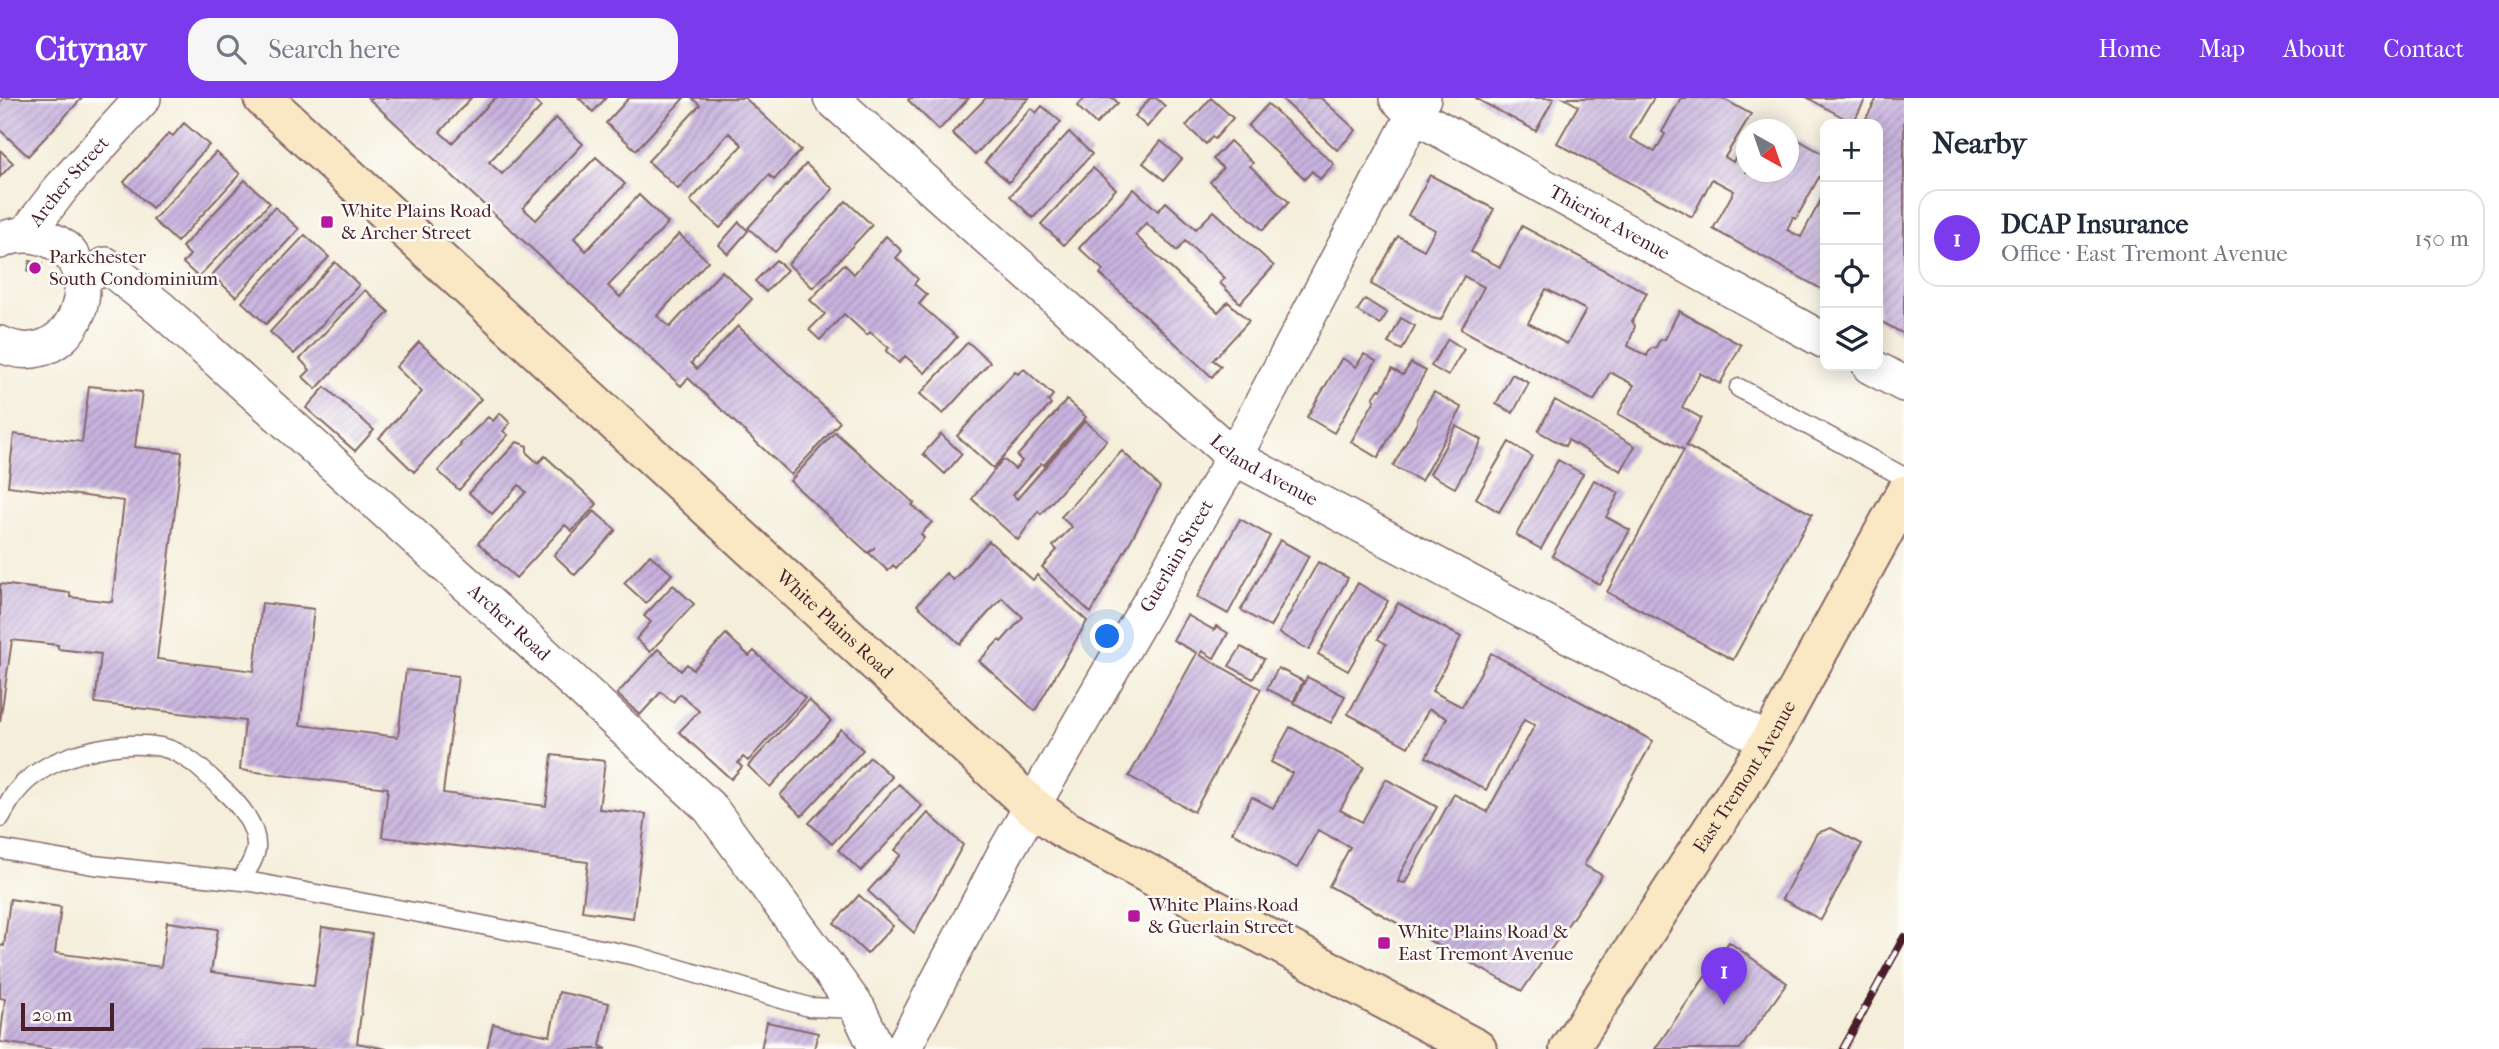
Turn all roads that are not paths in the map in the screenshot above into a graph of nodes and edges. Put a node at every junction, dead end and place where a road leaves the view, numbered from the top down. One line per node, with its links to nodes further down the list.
1 (143, 98): 5 (street, Archer Street)
2 (263, 98): 16 (main road, White Plains Road)
3 (831, 98): 12 (street, Leland Avenue)
4 (1411, 104): 7 (street, Thieriot Avenue); 12 (street, Guerlain Street)
5 (13, 238): 6 (street)
6 (81, 278): 8 (street); 20 (street, Archer Road)
7 (1820, 338)
8 (0, 344)
9 (1879, 371): 10 (street)
10 (1904, 384)
11 (1739, 388): 13 (lane)
12 (1234, 457): 15 (street, Leland Avenue); 16 (street, Guerlain Street)
13 (1904, 477)
14 (1904, 495): 15 (main road, East Tremont Avenue)
15 (1769, 742): 24 (main road, East Tremont Avenue)
16 (1032, 806): 22 (street, Guerlain Street); 23 (main road, White Plains Road)
17 (0, 818): 19 (lane)
18 (0, 849): 19 (lane)
19 (241, 881): 20 (lane)
20 (858, 1009): 21 (street, Archer Road)
21 (877, 1049)
22 (903, 1049)
23 (1477, 1049)
24 (1569, 1049)

